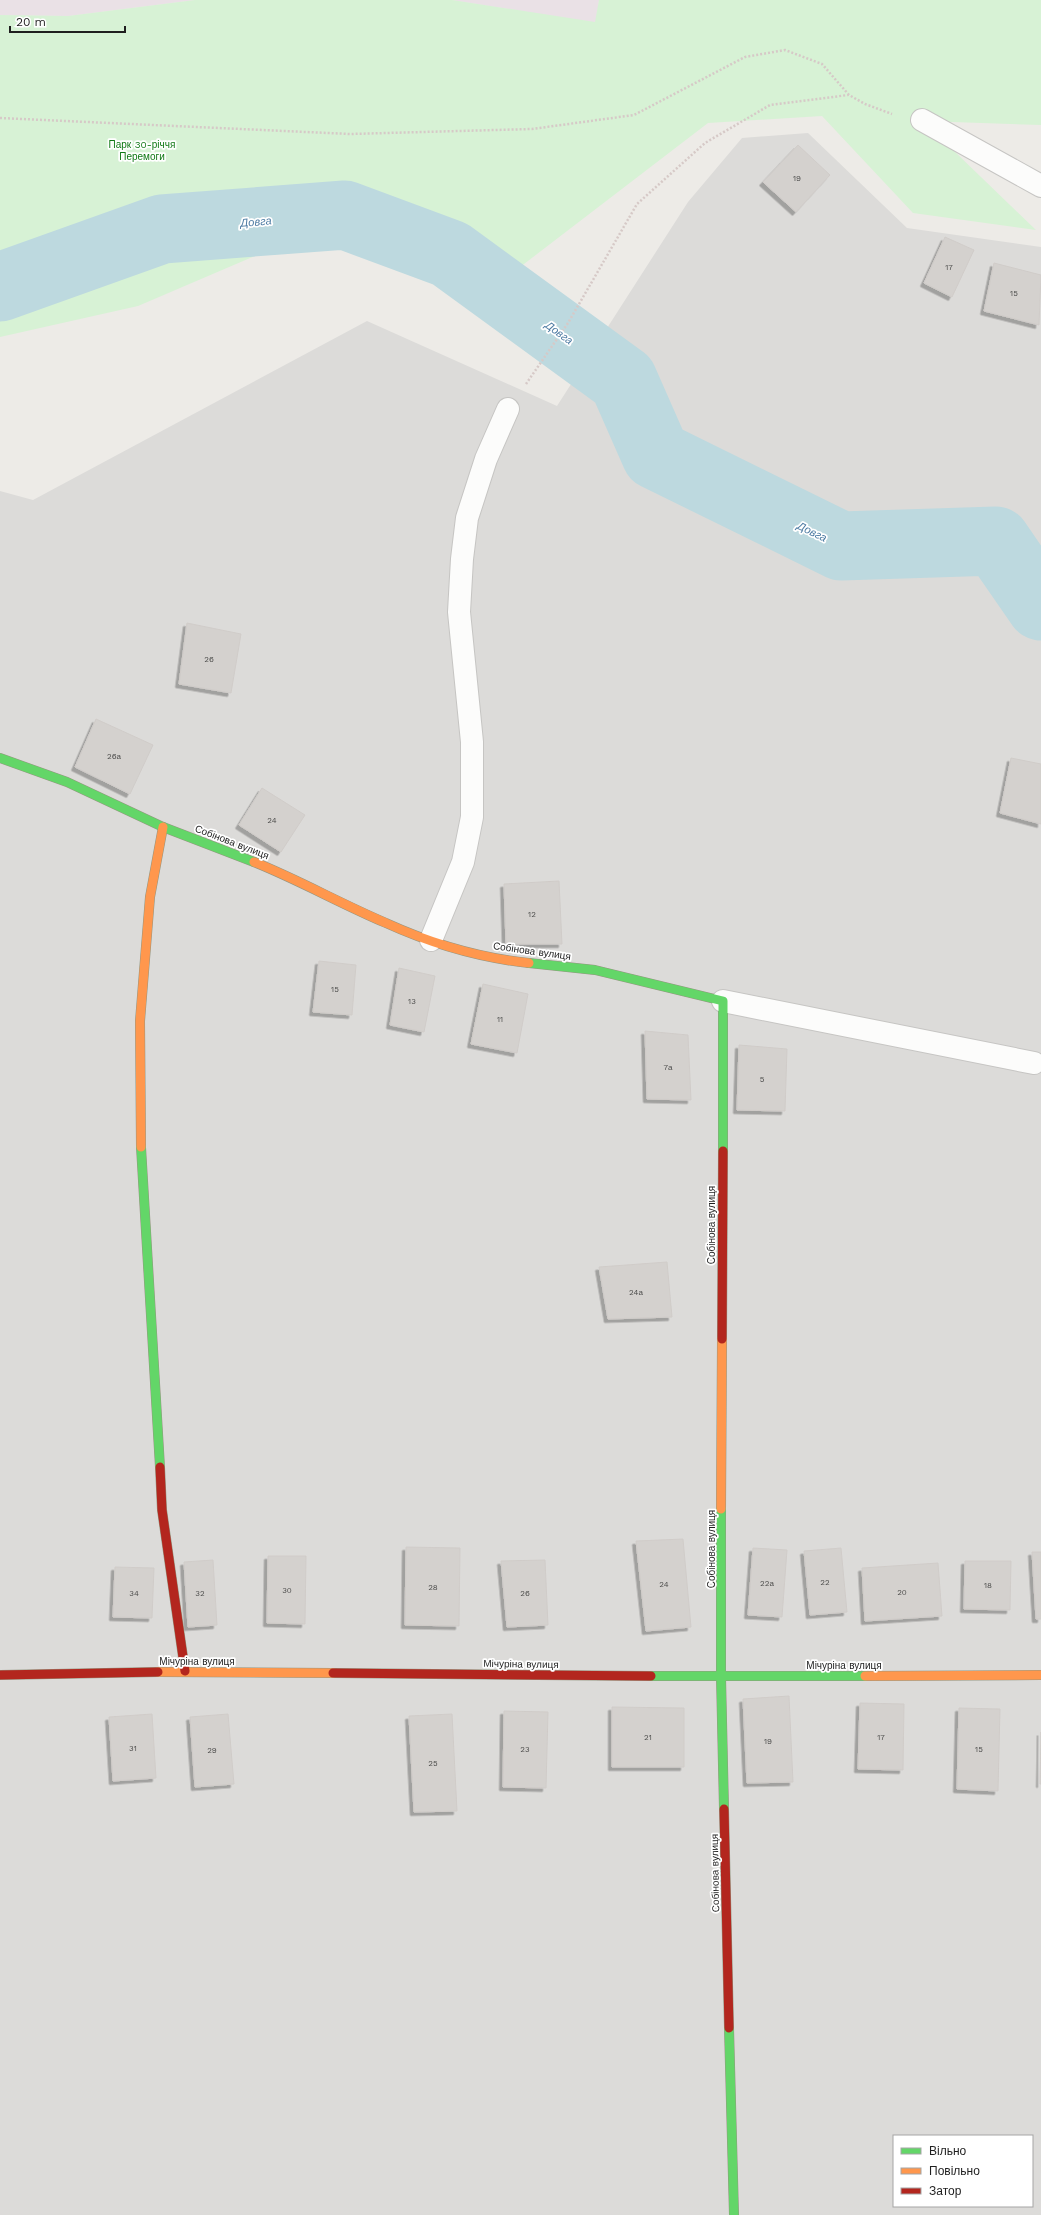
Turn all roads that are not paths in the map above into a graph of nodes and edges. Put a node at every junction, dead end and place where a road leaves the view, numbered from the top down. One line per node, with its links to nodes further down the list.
1 (922, 120): 2 (street)
2 (1041, 186)
3 (508, 409): 6 (street)
4 (0, 758): 5 (street, Собінова вулиця)
5 (163, 827): 6 (street, Собінова вулиця); 9 (street)
6 (431, 940): 7 (street, Собінова вулиця)
7 (723, 1001): 8 (street); 12 (street, Собінова вулиця)
8 (1034, 1063)
9 (185, 1671): 10 (street, Мічуріна вулиця); 12 (street, Мічуріна вулиця)
10 (0, 1675)
11 (1041, 1675): 12 (street, Мічуріна вулиця)
12 (721, 1677): 13 (street, Собінова вулиця)
13 (734, 2215)

